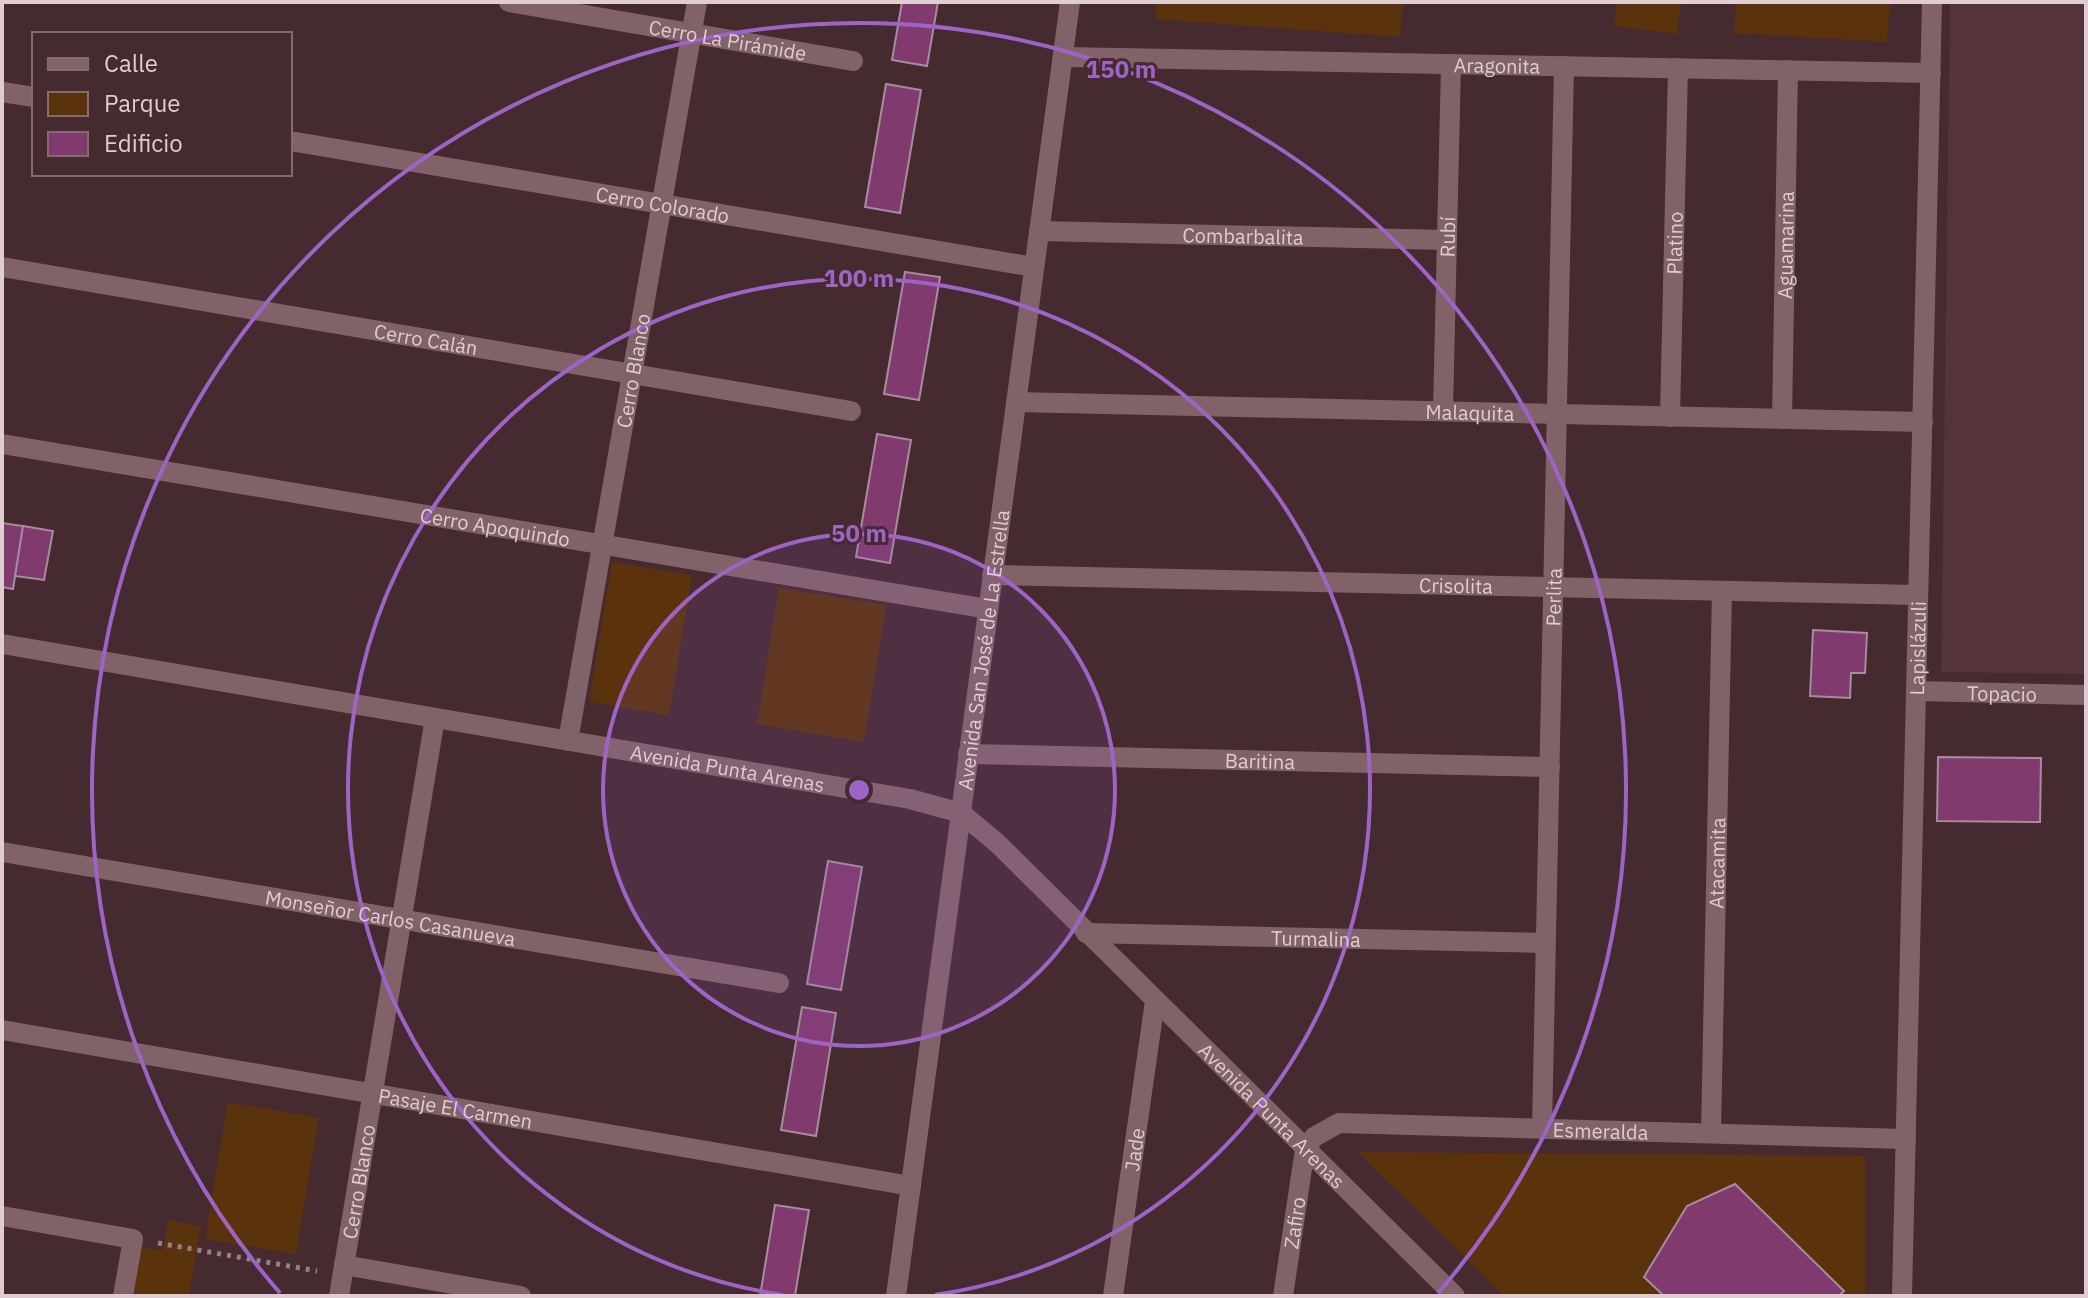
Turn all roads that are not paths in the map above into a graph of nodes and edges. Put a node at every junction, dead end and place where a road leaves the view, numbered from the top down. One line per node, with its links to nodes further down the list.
1 (509, 2): 5 (street, Cerro La Pirámide)
2 (697, 2): 5 (street, Cerro Blanco)
3 (1070, 2): 6 (street, Avenida San José de La Estrella)
4 (1932, 2): 12 (street, Lapislázuli)
5 (691, 33): 7 (street, Cerro La Pirámide); 16 (street, Cerro Blanco)
6 (1063, 57): 8 (street, Aragonita); 17 (street, Avenida San José de La Estrella)
7 (853, 61)
8 (1451, 64): 9 (street, Aragonita); 18 (street, Rubí)
9 (1564, 66): 10 (street, Aragonita); 25 (street, Perlita)
10 (1678, 68): 11 (street, Aragonita); 26 (street, Platino)
11 (1788, 70): 12 (street, Aragonita); 27 (street, Aguamarina)
12 (1931, 73): 28 (street, Lapislázuli)
13 (2, 92): 14 (street)
14 (32, 97)
15 (292, 141): 16 (street, Cerro Colorado)
16 (661, 204): 20 (street, Cerro Colorado); 21 (street, Cerro Blanco)
17 (1039, 231): 18 (street, Combarbalita); 20 (street, Avenida San José de La Estrella)
18 (1447, 240): 24 (street, Rubí)
19 (2, 267): 21 (street, Cerro Calán)
20 (1034, 267): 22 (street, Avenida San José de La Estrella)
21 (632, 374): 23 (street, Cerro Calán); 30 (street, Cerro Blanco)
22 (1016, 402): 24 (street, Malaquita); 31 (street, Avenida San José de La Estrella)
23 (851, 411)
24 (1443, 411): 25 (street, Malaquita)
25 (1557, 414): 26 (street, Malaquita); 32 (street, Perlita)
26 (1670, 417): 27 (street, Malaquita)
27 (1782, 419): 28 (street, Malaquita)
28 (1923, 422): 34 (street, Lapislázuli)
29 (2, 444): 30 (street, Cerro Apoquindo)
30 (602, 545): 35 (street, Cerro Apoquindo); 40 (street, Cerro Blanco)
31 (992, 575): 32 (street, Crisolita); 35 (street, Avenida San José de La Estrella)
32 (1553, 588): 33 (street, Crisolita); 42 (street, Perlita)
33 (1722, 591): 34 (street, Crisolita); 53 (street, Atacamita)
34 (1918, 595): 37 (street, Lapislázuli)
35 (988, 609): 41 (street, Avenida San José de La Estrella)
36 (2, 644): 39 (street, Avenida Punta Arenas)
37 (1916, 691): 38 (street, Topacio); 54 (street, Lapislázuli)
38 (2086, 695)
39 (435, 718): 40 (street, Avenida Punta Arenas); 45 (street, Cerro Blanco)
40 (568, 741): 43 (street, Avenida Punta Arenas)
41 (968, 754): 42 (street, Baritina); 43 (street, Avenida San José de La Estrella)
42 (1550, 767): 47 (street, Perlita)
43 (961, 813): 46 (street, Avenida Punta Arenas); 56 (street, Avenida San José de La Estrella)
44 (2, 852): 45 (street, Monseñor Carlos Casanueva)
45 (402, 919): 48 (street, Monseñor Carlos Casanueva); 51 (street, Cerro Blanco)
46 (1086, 933): 47 (street, Turmalina); 49 (street, Avenida Punta Arenas)
47 (1545, 943): 52 (street, Perlita)
48 (779, 983)
49 (1155, 1001): 55 (street, Avenida Punta Arenas); 63 (street, Jade)
50 (2, 1030): 51 (street, Pasaje El Carmen)
51 (373, 1093): 56 (street, Pasaje El Carmen); 58 (street, Cerro Blanco)
52 (1542, 1129): 53 (street, Esmeralda); 55 (street, Esmeralda)
53 (1711, 1133): 54 (street, Esmeralda)
54 (1906, 1139): 65 (street, Lapislázuli)
55 (1305, 1149): 59 (street, Avenida Punta Arenas); 64 (street, Zafiro)
56 (911, 1186): 62 (street, Avenida San José de La Estrella)
57 (2, 1216): 60 (street)
58 (342, 1279): 61 (street, Cerro Blanco)
59 (1449, 1293)
60 (123, 1296)
61 (521, 1296)
62 (896, 1296)
63 (1113, 1296)
64 (1283, 1296)
65 (1902, 1296)

